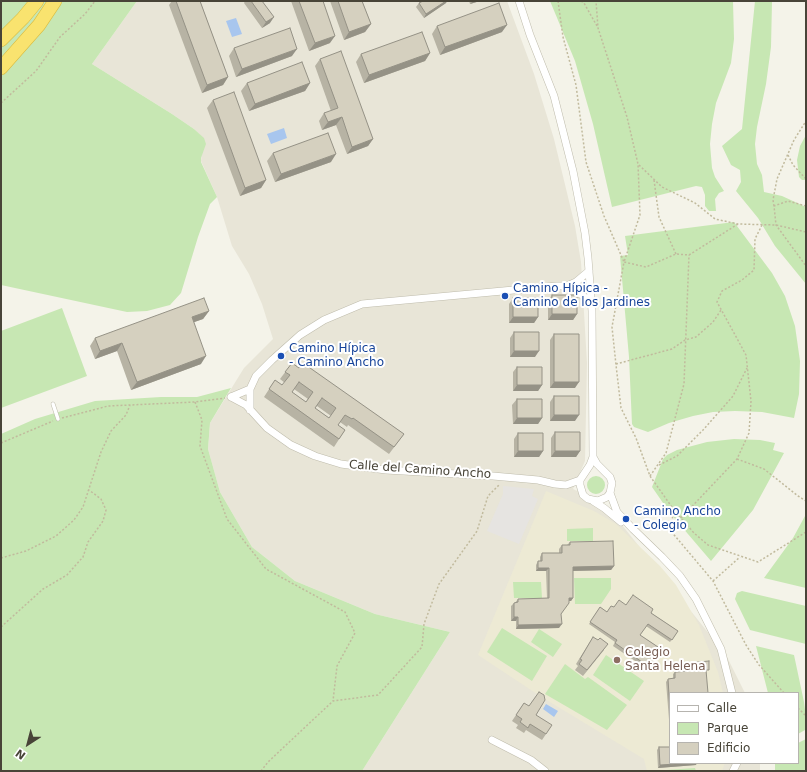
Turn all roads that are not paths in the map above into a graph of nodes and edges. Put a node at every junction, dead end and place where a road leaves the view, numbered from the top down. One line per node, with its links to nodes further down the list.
1 (36, 1): 4 (highway)
2 (55, 1): 5 (highway)
3 (519, 1): 6 (street)
4 (1, 40)
5 (1, 68)
6 (589, 271): 7 (street); 8 (street)
7 (567, 286): 8 (street); 9 (street)
8 (591, 302): 13 (street)
9 (250, 389): 11 (street); 11 (street, Calle del Camino Ancho)
10 (53, 404): 12 (lane)
11 (250, 410): 16 (street, Calle del Camino Ancho)
12 (58, 419)
13 (593, 456): 14 (street); 15 (street)
14 (602, 470): 15 (street); 17 (street)
15 (586, 471): 16 (street)
16 (580, 480): 18 (street)
17 (610, 493): 18 (street); 19 (street)
18 (593, 501): 19 (street)
19 (633, 529): 20 (street)
20 (732, 692)
21 (492, 740): 22 (street)
22 (545, 771)

